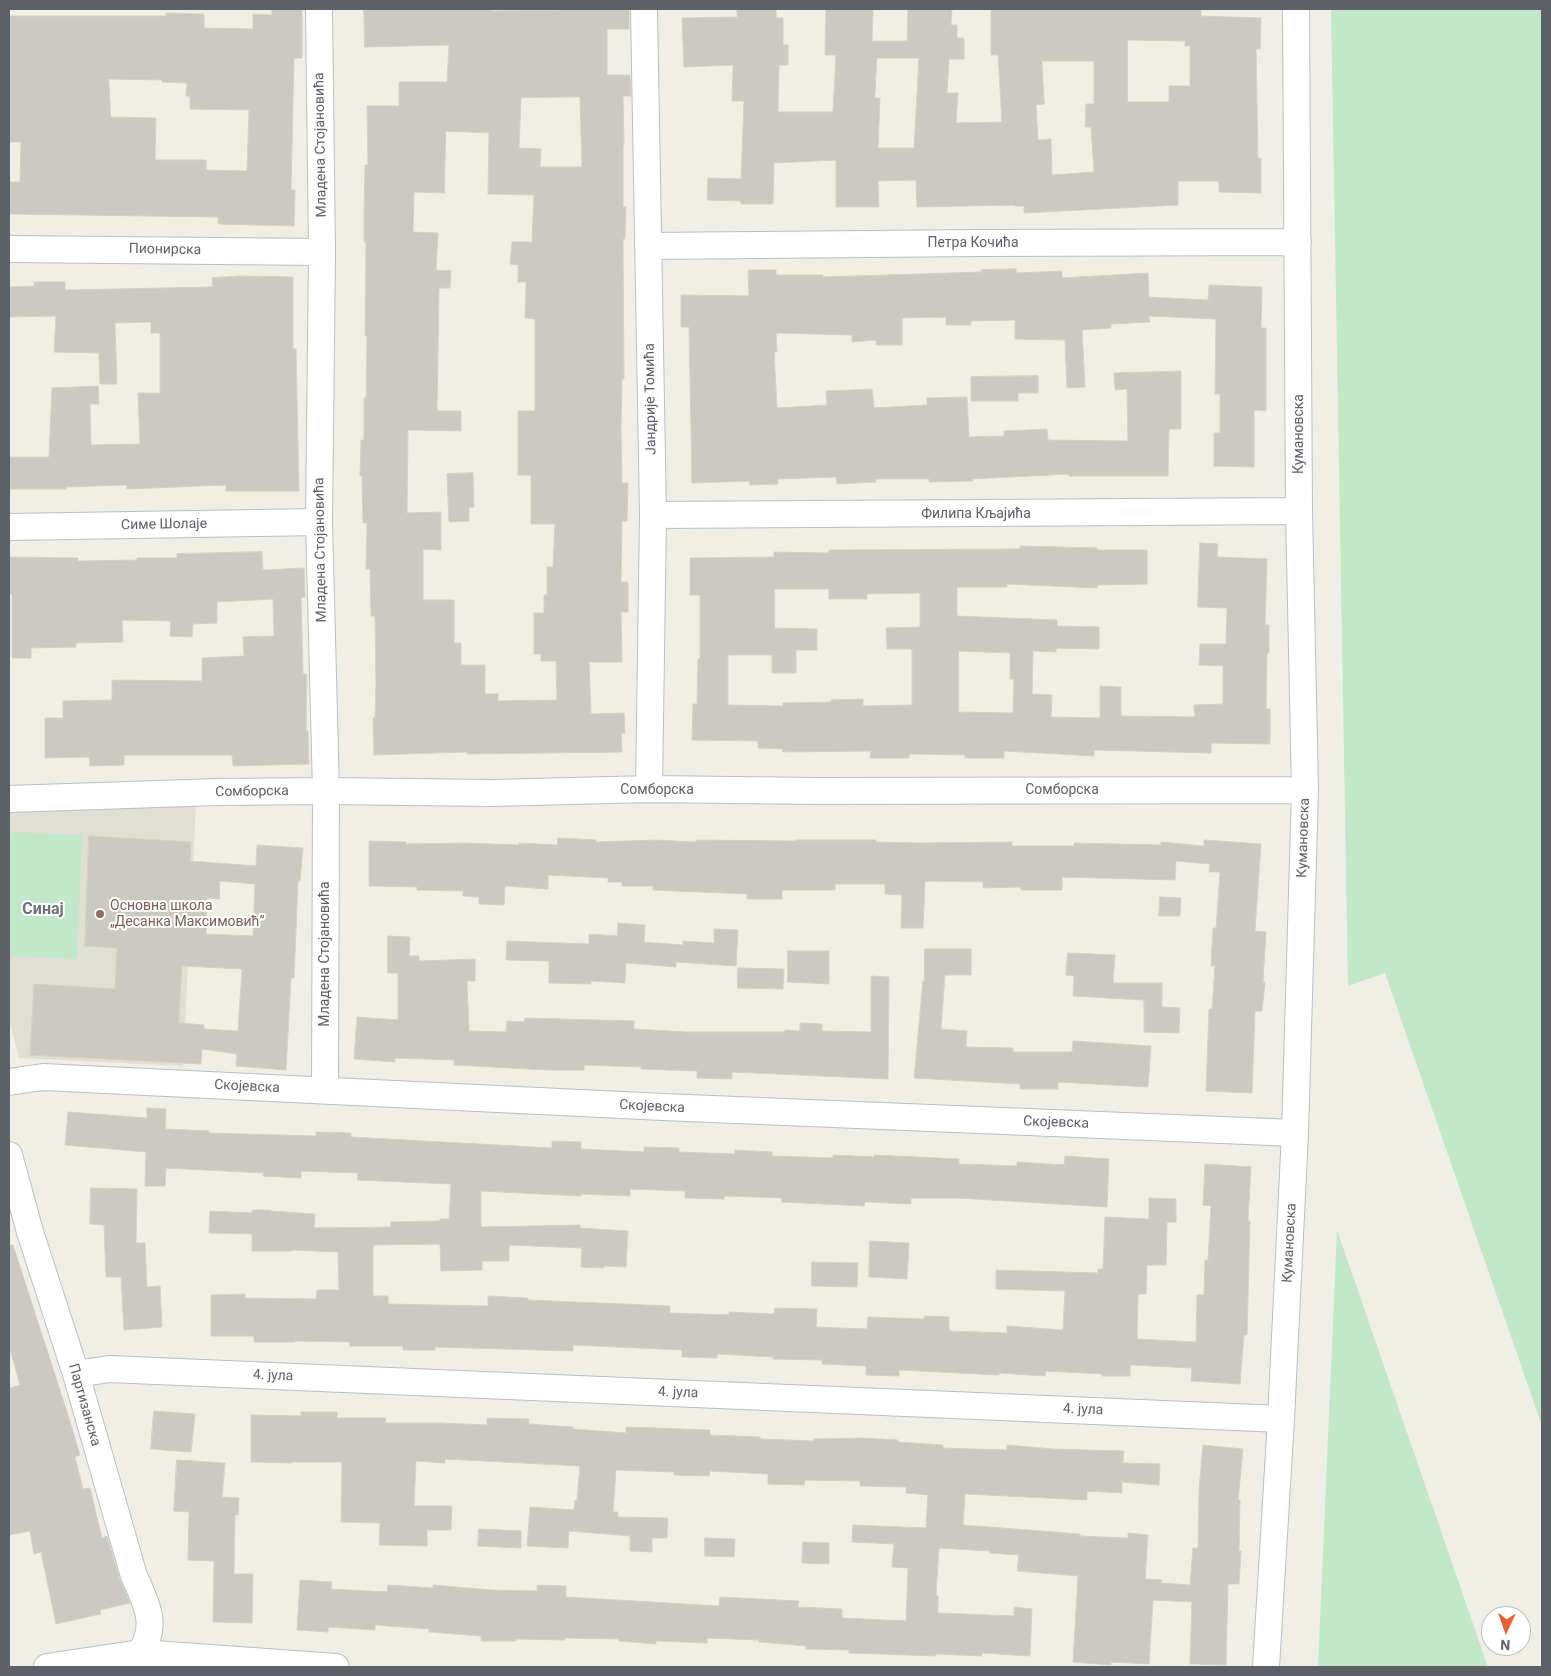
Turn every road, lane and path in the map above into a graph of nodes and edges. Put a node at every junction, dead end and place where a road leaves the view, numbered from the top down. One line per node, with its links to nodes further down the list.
1 (319, 9): 7 (street, Младена Стојановића)
2 (644, 9): 5 (street, Јандрије Томића)
3 (1296, 9): 4 (street, Кумановска)
4 (1298, 242): 5 (street, Петра Кочића); 8 (street, Кумановска)
5 (648, 246): 9 (street, Јандрије Томића)
6 (9, 249): 7 (street, Пионирска)
7 (322, 252): 10 (street, Младена Стојановића)
8 (1299, 510): 9 (street, Филипа Кљајића); 13 (street, Кумановска)
9 (653, 515): 12 (street, Јандрије Томића)
10 (319, 522): 11 (street, Симе Шолаје); 14 (street, Младена Стојановића)
11 (9, 527)
12 (650, 789): 13 (street, Сомборска); 14 (street, Сомборска)
13 (1305, 790): 18 (street, Кумановска)
14 (326, 791): 15 (street, Сомборска); 17 (street, Младена Стојановића)
15 (9, 799)
16 (9, 1082): 17 (street, Скојевска)
17 (325, 1090): 18 (street, Скојевска)
18 (1295, 1133): 21 (street, Кумановска)
19 (9, 1155): 20 (street, Партизанска)
20 (76, 1374): 21 (street, 4. јула); 22 (street, Партизанска)
21 (1281, 1419): 25 (street, Кумановска)
22 (134, 1660): 23 (street); 24 (street)
23 (47, 1667)
24 (336, 1667)
25 (1266, 1667)

